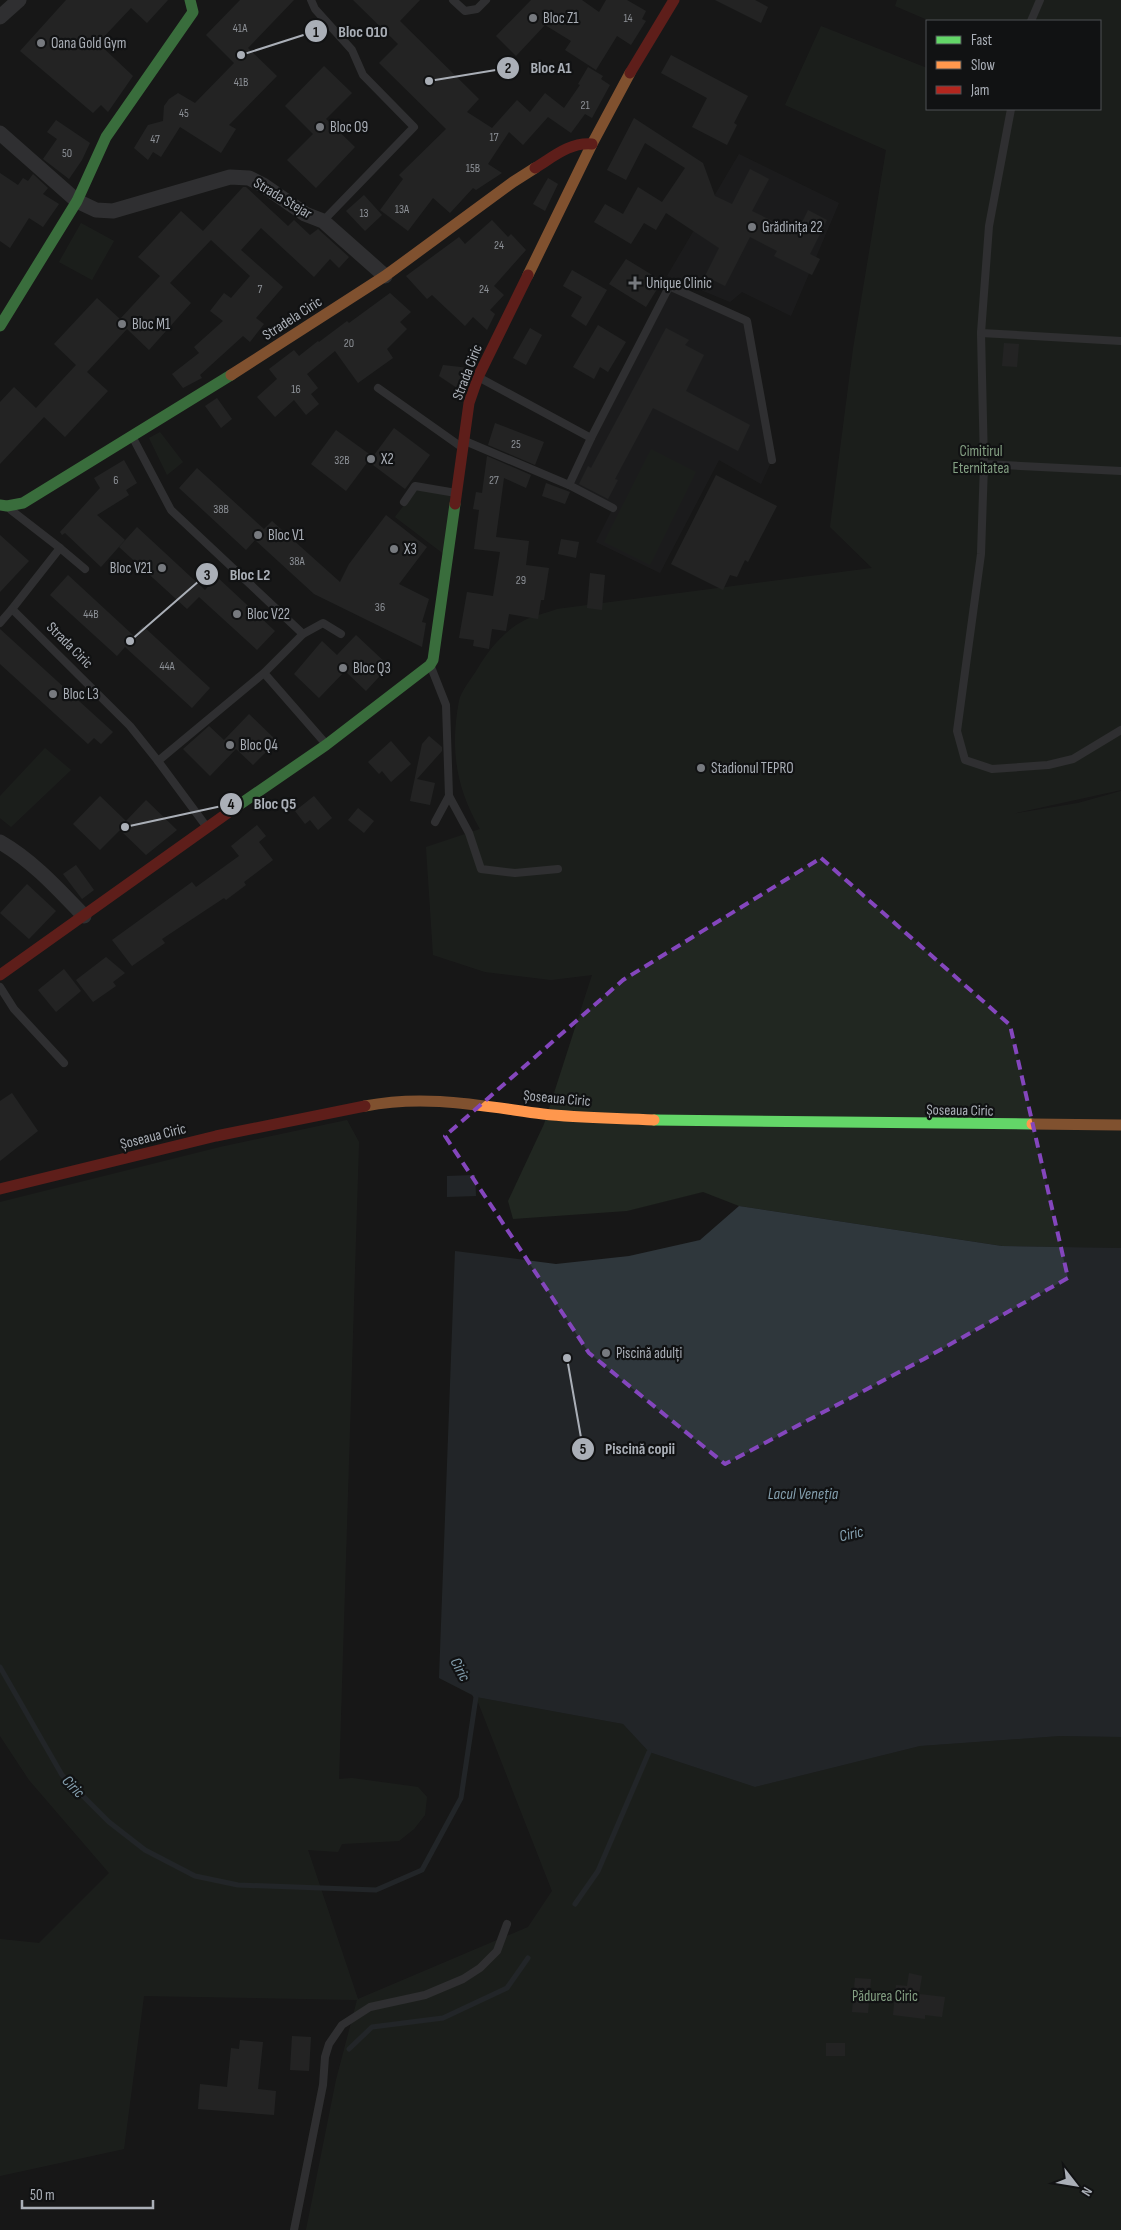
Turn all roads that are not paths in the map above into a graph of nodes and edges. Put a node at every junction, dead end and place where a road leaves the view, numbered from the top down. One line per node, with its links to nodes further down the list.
1 (18, 0): 8 (street)
2 (190, 0): 13 (street)
3 (311, 0): 14 (lane)
4 (454, 0): 5 (lane)
5 (486, 0)
6 (674, 0): 12 (street, Strada Ciric)
7 (1040, 0): 9 (lane)
8 (0, 17)
9 (1031, 20)
10 (1011, 110): 17 (lane)
11 (0, 133): 13 (street, Strada Stejar)
12 (592, 144): 15 (street, Stradela Ciric); 19 (street, Strada Ciric)
13 (77, 201): 14 (street, Strada Stejar); 16 (street)
14 (323, 221): 15 (street, Strada Stejar)
15 (386, 276): 21 (street, Stradela Ciric)
16 (0, 326)
17 (981, 333): 18 (lane); 25 (lane)
18 (1121, 342)
19 (478, 377): 22 (lane); 23 (street, Strada Ciric)
20 (378, 388): 23 (lane)
21 (132, 436): 30 (street, Stradela Ciric); 36 (lane)
22 (591, 438): 24 (lane); 27 (lane)
23 (462, 444): 27 (lane); 28 (street, Strada Ciric)
24 (772, 460)
25 (984, 464): 26 (lane); 40 (lane)
26 (1121, 471)
27 (569, 485): 31 (lane)
28 (456, 493): 29 (lane); 38 (street, Strada Ciric)
29 (404, 502)
30 (4, 506): 32 (lane)
31 (613, 508)
32 (60, 548): 33 (lane); 34 (lane)
33 (85, 569)
34 (12, 609): 35 (lane); 42 (lane, Strada Ciric)
35 (0, 623)
36 (303, 634): 37 (lane); 39 (lane)
37 (341, 634)
38 (430, 665): 41 (street); 43 (lane)
39 (264, 673): 41 (lane); 42 (lane)
40 (1121, 730)
41 (326, 744): 45 (street)
42 (158, 761): 45 (lane, Strada Ciric)
43 (449, 796): 44 (lane); 47 (lane)
44 (435, 822)
45 (207, 827): 48 (street)
46 (0, 842): 48 (street)
47 (558, 869)
48 (84, 916): 49 (street)
49 (0, 975)
50 (0, 987): 51 (lane)
51 (64, 1063)
52 (1121, 1125): 53 (street, Șoseaua Ciric)
53 (0, 1189)
54 (507, 1924): 55 (lane)
55 (294, 2230)

